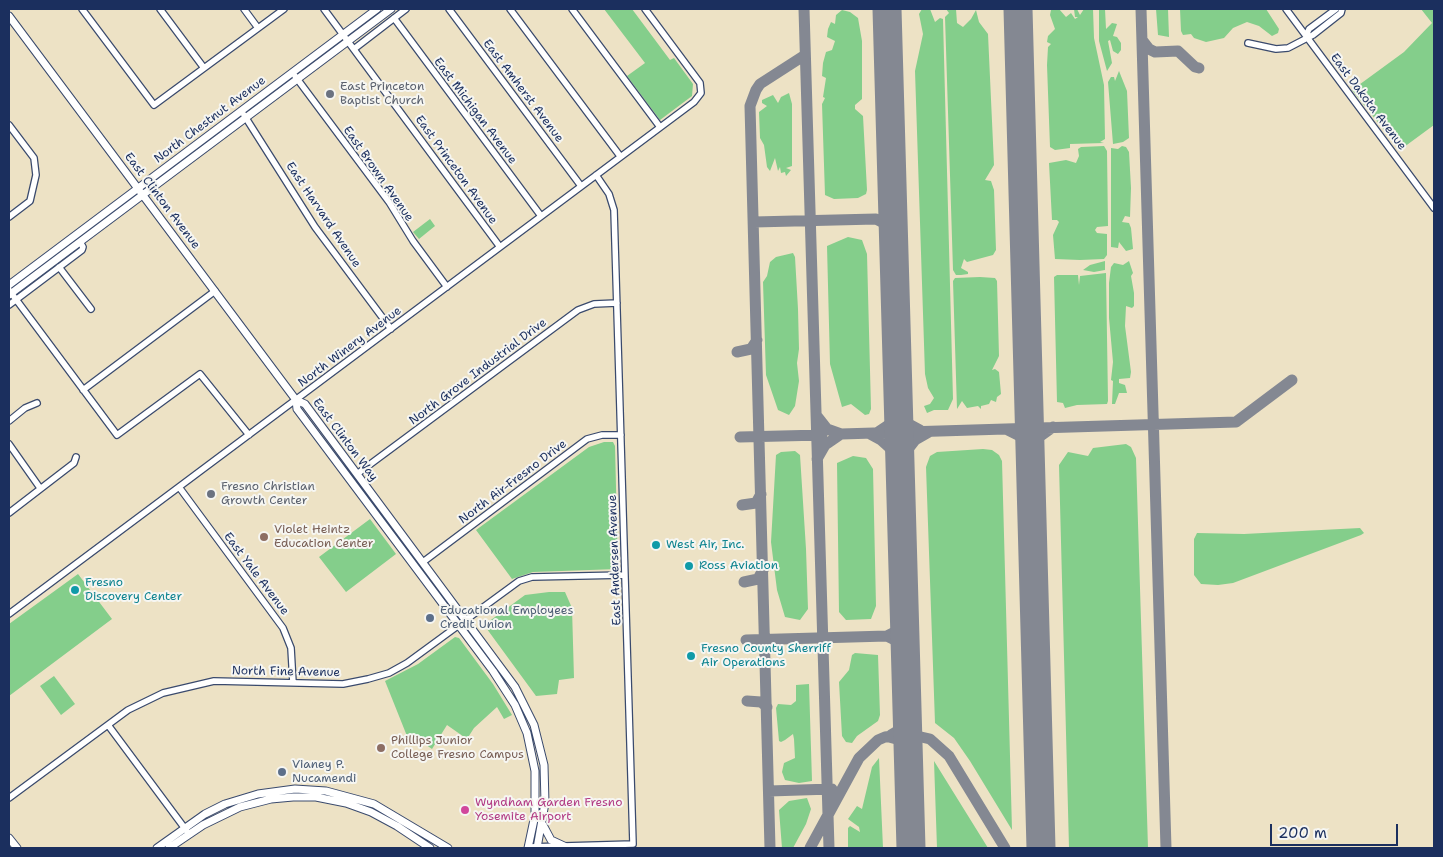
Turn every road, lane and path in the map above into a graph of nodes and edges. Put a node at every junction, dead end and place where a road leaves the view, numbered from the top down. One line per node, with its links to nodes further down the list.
1 (82, 9): 23 (street)
2 (160, 9): 23 (street)
3 (244, 9): 18 (street)
4 (284, 9): 18 (street)
5 (324, 9): 20 (street, East Princeton Avenue)
6 (377, 9): 20 (main road, North Chestnut Avenue)
7 (390, 9): 20 (main road, North Chestnut Avenue)
8 (406, 9): 17 (street)
9 (449, 9): 30 (street, East Amherst Avenue)
10 (510, 9): 28 (street)
11 (572, 9): 27 (street)
12 (645, 9): 27 (street, North Winery Avenue)
13 (1286, 9): 19 (street, East Dakota Avenue)
14 (1336, 9): 19 (street)
15 (1342, 9): 19 (street)
16 (9, 16): 31 (main road, East Clinton Avenue)
17 (394, 18): 22 (street); 33 (street, East Michigan Avenue)
18 (258, 28): 23 (street)
19 (1306, 36): 21 (street); 32 (street, East Dakota Avenue)
20 (346, 37): 22 (street, East Princeton Avenue); 24 (main road, North Chestnut Avenue)
21 (1248, 43)
22 (354, 49): 36 (street, East Princeton Avenue)
23 (204, 68)
24 (294, 76): 25 (main road, North Chestnut Avenue); 39 (street, East Brown Avenue)
25 (243, 114): 31 (main road, North Chestnut Avenue); 45 (street, East Harvard Avenue)
26 (9, 125): 34 (street)
27 (660, 127): 28 (street, North Winery Avenue)
28 (620, 156): 29 (street, North Winery Avenue)
29 (596, 175): 30 (street, North Winery Avenue); 42 (street, East Andersen Avenue)
30 (581, 186): 33 (street, North Winery Avenue)
31 (140, 191): 35 (main road, North Chestnut Avenue); 38 (main road, North Chestnut Avenue); 40 (main road, East Clinton Avenue)
32 (1434, 207)
33 (541, 216): 36 (street, North Winery Avenue)
34 (9, 217)
35 (80, 242): 37 (street, North Chestnut Avenue); 41 (main road, North Chestnut Avenue)
36 (500, 247): 39 (street, North Winery Avenue)
37 (59, 267): 41 (street, North Chestnut Avenue); 44 (street)
38 (9, 285)
39 (446, 287): 45 (street, North Winery Avenue)
40 (215, 291): 46 (street); 47 (main road, East Clinton Avenue)
41 (11, 294): 43 (street, North Chestnut Avenue); 46 (street)
42 (617, 303): 51 (street, East Andersen Avenue); 54 (street, North Grove Industrial Drive)
43 (9, 305)
44 (92, 309)
45 (391, 329): 47 (street, North Winery Avenue)
46 (83, 390): 50 (street)
47 (296, 400): 50 (street, North Winery Avenue); 54 (main road, East Clinton Way); 62 (main road, East Clinton Way)
48 (37, 404): 49 (street)
49 (9, 421)
50 (249, 434): 55 (street, North Winery Avenue)
51 (621, 435): 58 (street, North Air-Fresno Drive); 59 (street, East Andersen Avenue)
52 (9, 444): 56 (street)
53 (76, 457): 56 (street)
54 (357, 474): 58 (main road, East Clinton Way)
55 (179, 487): 60 (street, North Winery Avenue); 63 (street, East Yale Avenue)
56 (40, 488): 57 (street)
57 (9, 513)
58 (423, 562): 61 (main road, East Clinton Way)
59 (625, 575): 61 (street, North Fine Avenue); 73 (street, East Andersen Avenue)
60 (9, 614)
61 (466, 620): 62 (street, North Fine Avenue); 66 (main road, East Clinton Way)
62 (459, 625): 63 (street, North Fine Avenue); 64 (main road, East Clinton Way)
63 (293, 683): 65 (street, North Fine Avenue)
64 (520, 715): 66 (main road); 79 (main road, East Clinton Way)
65 (108, 725): 67 (street, North Fine Avenue); 71 (street)
66 (542, 756): 69 (main road, East Clinton Way)
67 (9, 798)
68 (403, 820): 70 (street); 71 (main road); 78 (main road)
69 (543, 824): 73 (main road); 80 (main road, East Clinton Way)
70 (399, 827): 71 (main road); 77 (main road)
71 (187, 831): 75 (main road); 76 (main road)
72 (9, 838): 74 (main road)
73 (564, 846): 80 (street, East Andersen Avenue)
74 (17, 848)
75 (157, 848)
76 (170, 848)
77 (430, 848)
78 (448, 848)
79 (528, 848): 80 (street, East Andersen Avenue)
80 (537, 848)

